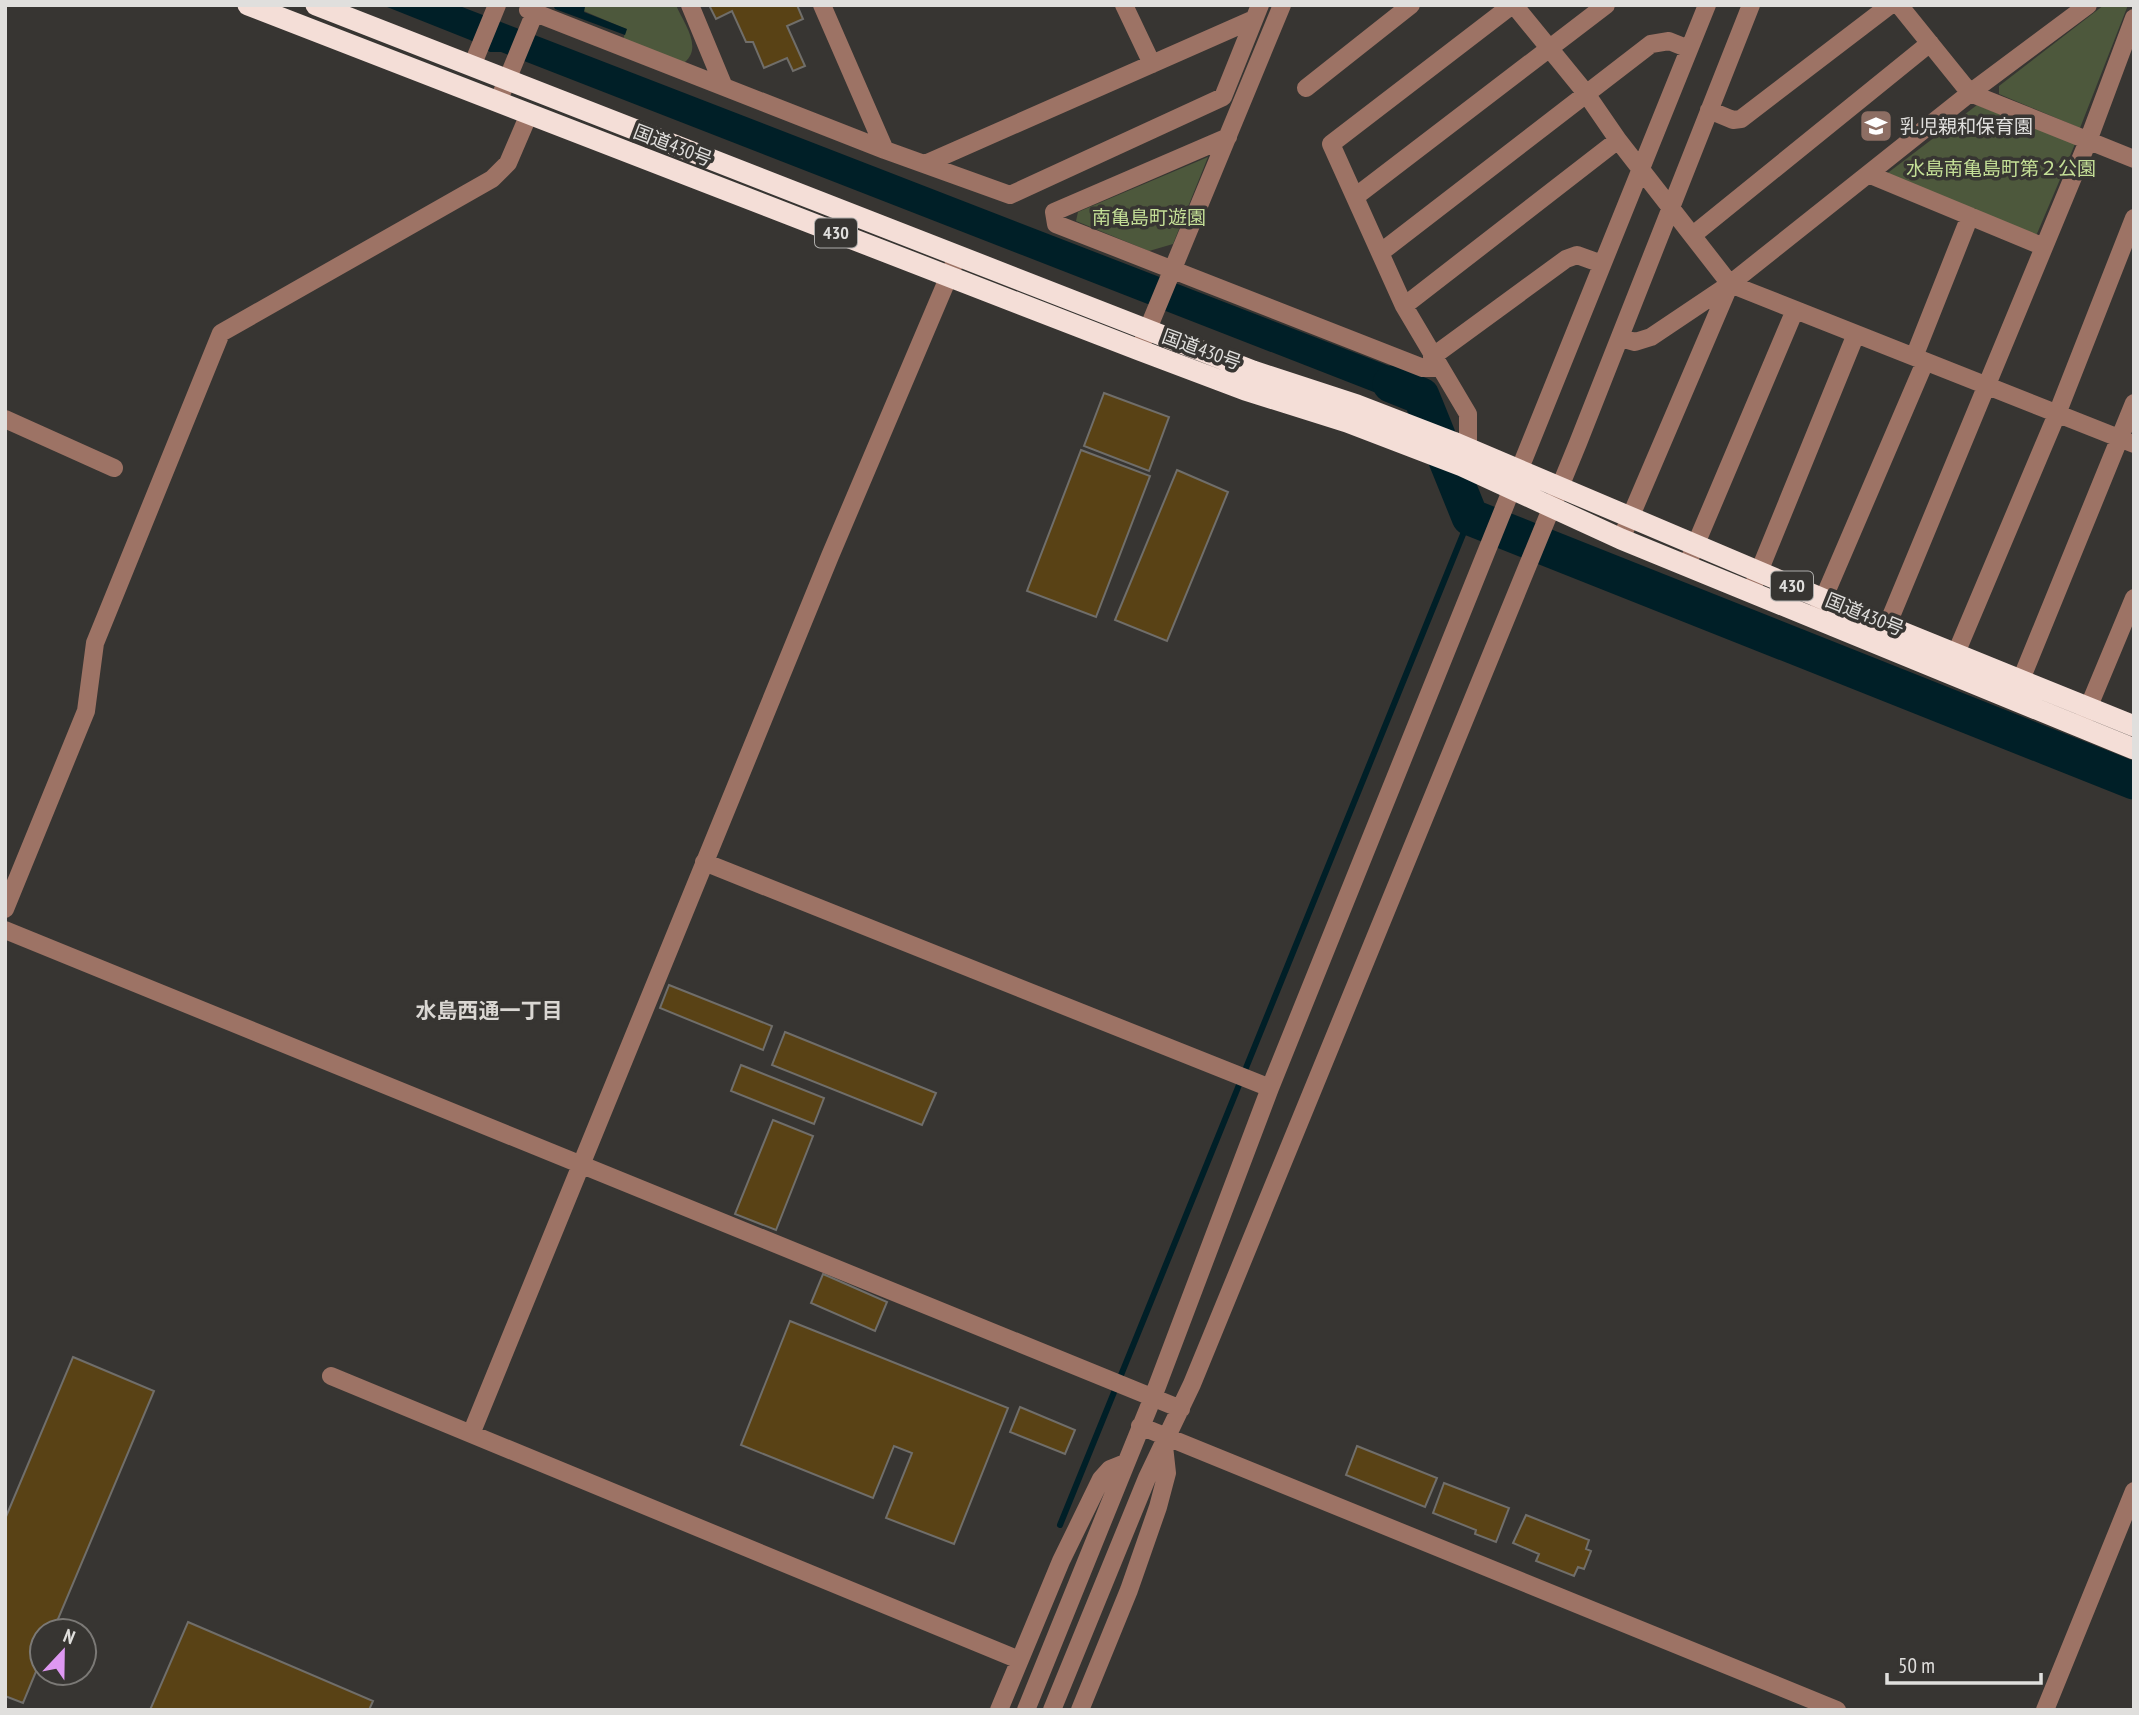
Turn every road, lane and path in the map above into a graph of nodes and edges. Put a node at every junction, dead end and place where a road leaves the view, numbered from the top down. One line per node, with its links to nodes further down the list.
1 (248, 5): 29 (highway, 国道430号 / 430)
2 (316, 5): 22 (highway, 国道430号 / 430)
3 (690, 5): 25 (street)
4 (822, 5): 35 (street)
5 (1124, 5): 23 (street)
6 (1282, 5): 32 (street)
7 (1411, 5): 26 (street)
8 (1513, 5): 20 (street); 40 (street)
9 (1606, 5): 20 (street)
10 (1707, 5): 21 (street)
11 (1751, 5): 30 (street)
12 (1890, 5): 30 (street)
13 (1899, 5): 19 (street)
14 (2081, 6): 28 (street)
15 (532, 9): 24 (street); 25 (street)
16 (495, 11): 22 (street)
17 (1257, 12): 23 (street); 37 (street)
18 (2134, 18): 34 (street)
19 (1930, 43): 28 (street); 44 (street)
20 (1549, 47): 27 (street); 40 (street)
21 (1689, 49): 27 (street); 38 (street)
22 (476, 57): 24 (highway, 国道430号 / 430)
23 (1152, 64): 37 (street)
24 (511, 70): 29 (street); 48 (highway, 国道430号 / 430)
25 (724, 87): 35 (street)
26 (1306, 88)
27 (1585, 92): 33 (street); 46 (street)
28 (1970, 93): 34 (street); 39 (street)
29 (498, 102): 31 (highway, 国道430号 / 430)
30 (1709, 110): 41 (street)
31 (529, 114): 48 (highway, 国道430号 / 430); 82 (street)
32 (1228, 137): 49 (street); 49 (street)
33 (1618, 140): 38 (street); 51 (street)
34 (2088, 141): 36 (street); 45 (street)
35 (885, 150): 37 (street)
36 (2134, 159)
37 (925, 164)
38 (1641, 169): 41 (street); 47 (street)
39 (1868, 174): 42 (street); 50 (street)
40 (1354, 197): 46 (street)
41 (1673, 209): 44 (street); 54 (street)
42 (1970, 216): 45 (street); 56 (street)
43 (2134, 218): 60 (street)
44 (1693, 235): 50 (street)
45 (2044, 247): 58 (street)
46 (1380, 253): 51 (street)
47 (1602, 264): 57 (street); 65 (street)
48 (953, 267): 55 (highway, 国道430号 / 430); 81 (street)
49 (1171, 275): 55 (street); 57 (street)
50 (1730, 284): 52 (street); 54 (street); 67 (street)
51 (1404, 306): 57 (street)
52 (1795, 310): 53 (street); 69 (street)
53 (1856, 334): 56 (street); 71 (street)
54 (1621, 338): 66 (street)
55 (1143, 340): 63 (highway, 国道430号 / 430); 63 (highway, 国道430号 / 430)
56 (1919, 359): 58 (street); 74 (street)
57 (1435, 363): 63 (street)
58 (1988, 386): 60 (street); 75 (street)
59 (2134, 403): 62 (street)
60 (2057, 414): 62 (street); 76 (street)
61 (5, 419): 64 (street)
62 (2127, 441): 77 (street)
63 (1461, 452): 65 (highway, 国道430号 / 430)
64 (114, 468)
65 (1515, 480): 66 (highway, 国道430号 / 430); 84 (street)
66 (1555, 498): 67 (highway, 国道430号 / 430); 68 (highway, 国道430号 / 430); 88 (street)
67 (1630, 518): 68 (street); 69 (highway, 国道430号 / 430)
68 (1621, 539): 70 (highway, 国道430号 / 430)
69 (1695, 545): 70 (street); 71 (highway, 国道430号 / 430)
70 (1687, 565): 72 (highway, 国道430号 / 430)
71 (1759, 572): 72 (street); 74 (highway, 国道430号 / 430)
72 (1750, 593): 74 (highway, 国道430号 / 430)
73 (2134, 598): 78 (street)
74 (1819, 609): 75 (highway, 国道430号 / 430)
75 (1883, 636): 76 (highway, 国道430号 / 430)
76 (1952, 663): 77 (highway, 国道430号 / 430)
77 (2017, 690): 78 (highway, 国道430号 / 430)
78 (2085, 717): 79 (highway, 国道430号 / 430); 80 (highway, 国道430号 / 430)
79 (2134, 726)
80 (2134, 748)
81 (704, 862): 84 (street); 85 (street)
82 (5, 909)
83 (5, 929): 85 (street)
84 (1270, 1088): 87 (street)
85 (580, 1164): 87 (street); 90 (street)
86 (331, 1376): 90 (street)
87 (1153, 1396): 88 (street); 89 (street)
88 (1181, 1409): 91 (street)
89 (1140, 1426): 91 (street); 92 (street)
90 (471, 1434): 94 (street)
91 (1166, 1442): 97 (street); 98 (street); 99 (street)
92 (1125, 1463): 94 (street); 96 (street)
93 (2134, 1491): 100 (street)
94 (1019, 1660): 95 (street)
95 (999, 1710)
96 (1026, 1710)
97 (1052, 1710)
98 (1080, 1710)
99 (1837, 1710)
100 (2045, 1710)

